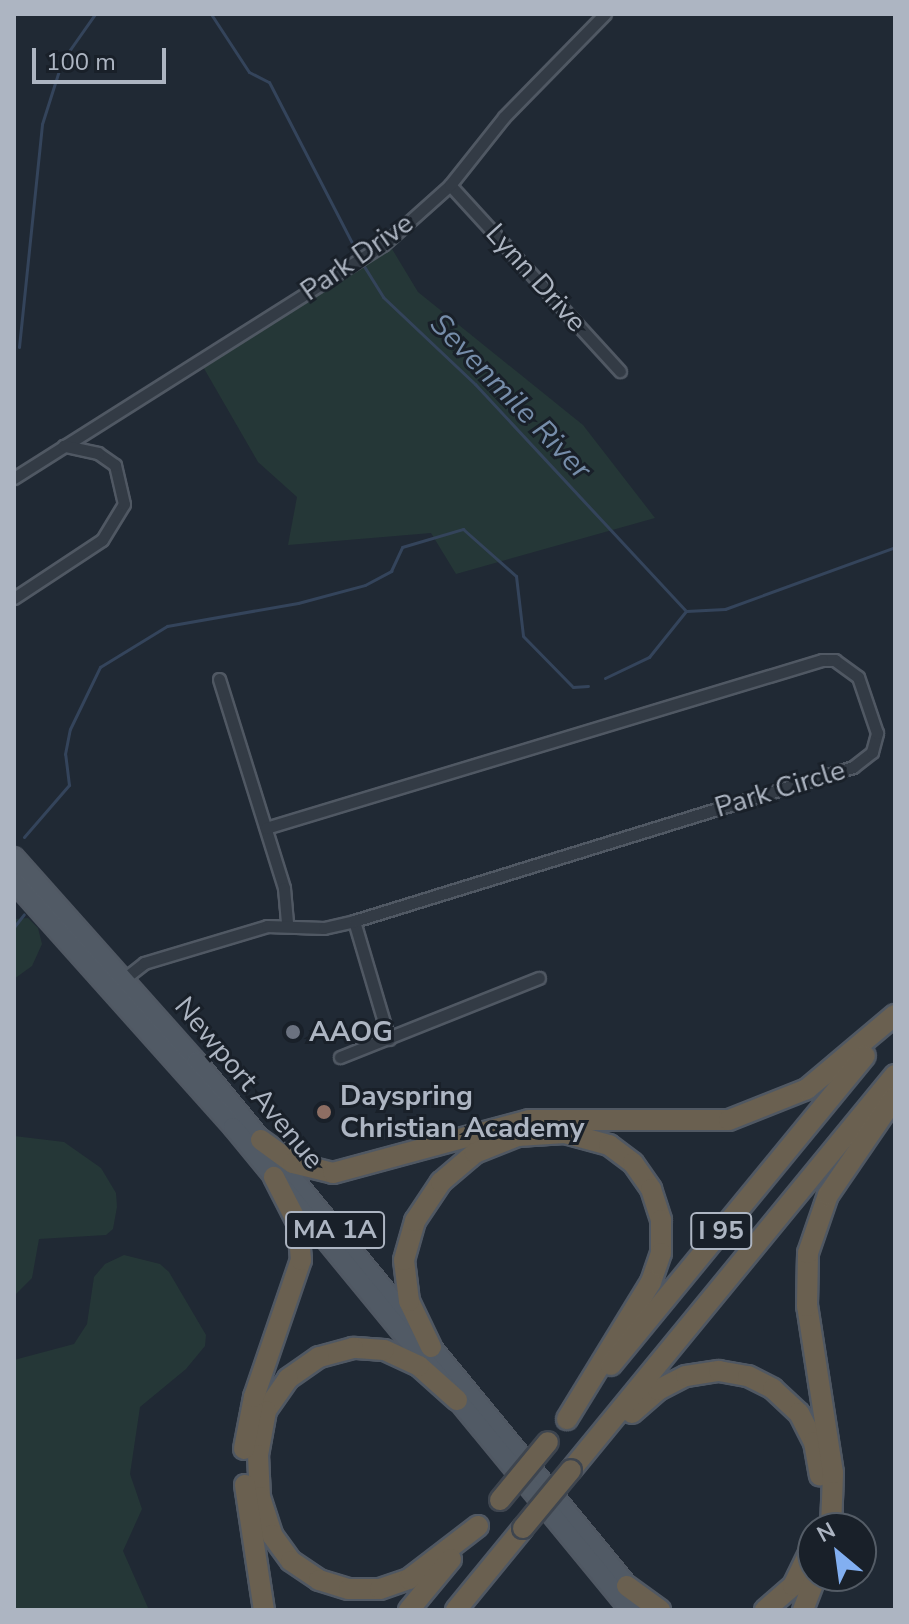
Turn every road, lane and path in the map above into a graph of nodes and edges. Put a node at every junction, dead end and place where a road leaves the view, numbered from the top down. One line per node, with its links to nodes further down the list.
1 (605, 14): 2 (street, Park Drive)
2 (450, 185): 3 (street, Lynn Drive); 4 (street, Park Drive)
3 (620, 371)
4 (64, 446): 5 (street, Park Drive); 6 (street)
5 (14, 478)
6 (14, 598)
7 (219, 679): 8 (street)
8 (266, 828): 11 (street, Park Circle); 12 (street)
9 (14, 857): 14 (main road, Newport Avenue / MA 1A)
10 (14, 882): 14 (main road, Newport Avenue / MA 1A)
11 (354, 921): 12 (street, Park Circle); 16 (street)
12 (287, 923): 14 (street, Park Circle)
13 (539, 978): 16 (street)
14 (117, 985): 20 (main road, Newport Avenue / MA 1A); 21 (main road, Newport Avenue / MA 1A)
15 (895, 1017): 20 (highway); 24 (highway, I 95)
16 (389, 1039): 17 (street)
17 (340, 1057)
18 (895, 1075): 25 (highway, I 95)
19 (895, 1097): 27 (highway)
20 (261, 1140): 22 (main road, Newport Avenue / MA 1A)
21 (274, 1177): 23 (main road, Newport Avenue / MA 1A); 32 (highway)
22 (431, 1347): 24 (highway); 31 (main road, Newport Avenue / MA 1A)
23 (457, 1400): 28 (highway); 36 (main road, Newport Avenue / MA 1A)
24 (567, 1419): 28 (highway, I 95, bridge)
25 (594, 1442): 26 (highway); 29 (highway, I 95, bridge)
26 (818, 1512)
27 (832, 1512)
28 (478, 1526): 33 (highway, I 95)
29 (523, 1528): 34 (highway, I 95); 35 (highway)
30 (797, 1578): 39 (highway)
31 (627, 1586): 37 (main road, Newport Avenue / MA 1A); 38 (highway)
32 (264, 1610)
33 (409, 1610)
34 (456, 1610)
35 (474, 1610)
36 (630, 1610)
37 (647, 1610)
38 (660, 1610)
39 (765, 1610)

